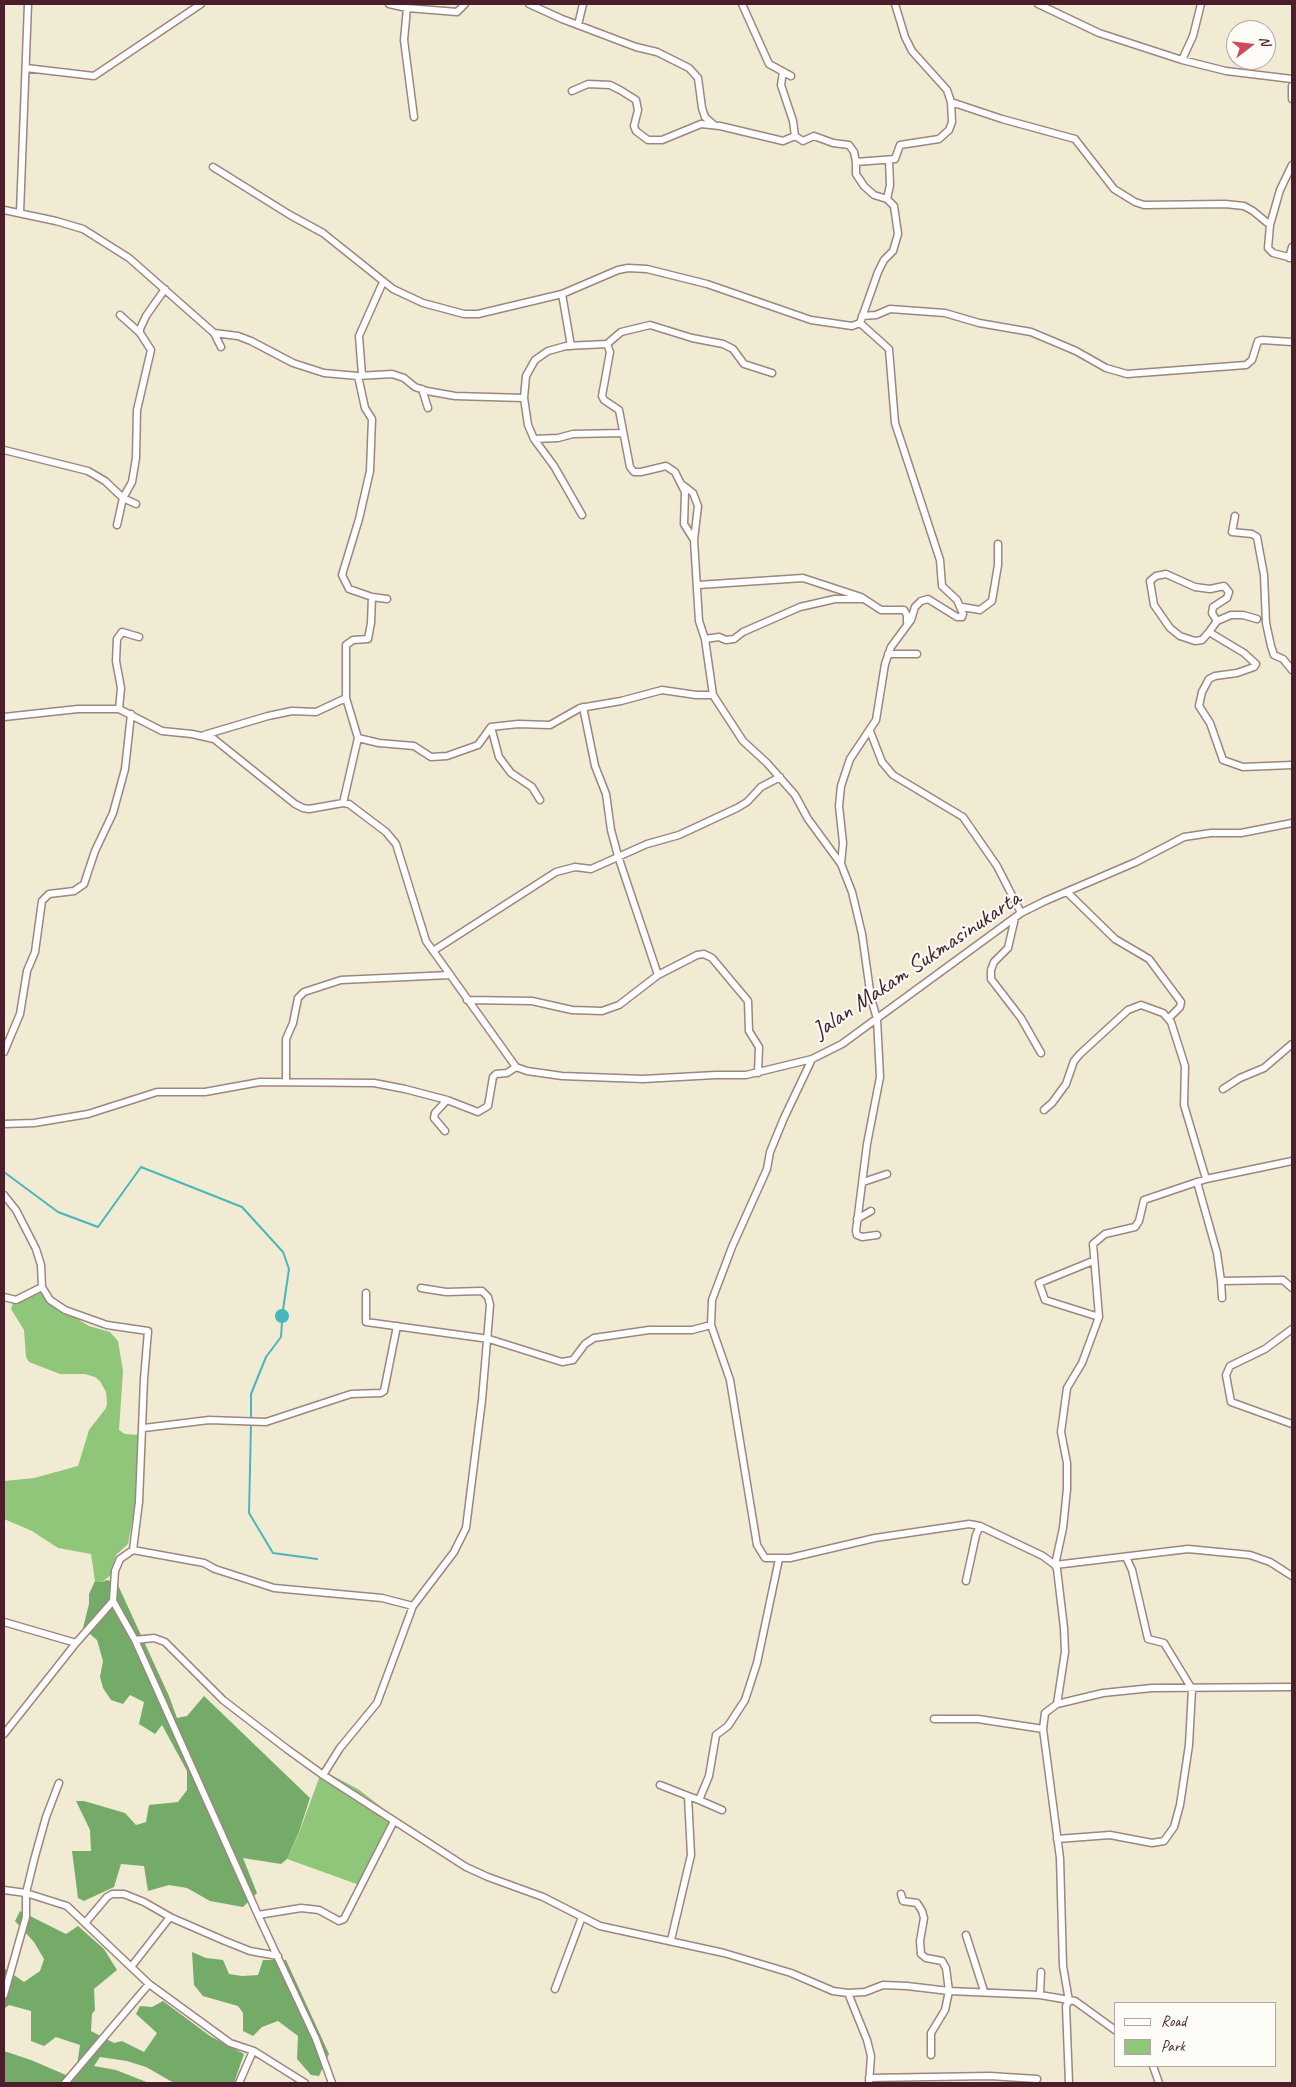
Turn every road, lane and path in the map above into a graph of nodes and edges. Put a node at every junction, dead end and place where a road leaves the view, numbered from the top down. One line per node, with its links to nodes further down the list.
1 (28, 4): 14 (street)
2 (201, 4): 14 (street)
3 (389, 4): 11 (street)
4 (465, 4): 11 (street)
5 (529, 4): 12 (street)
6 (583, 4): 12 (street)
7 (742, 4): 15 (street)
8 (895, 4): 21 (street)
9 (1038, 4): 13 (street)
10 (1201, 4): 13 (street)
11 (407, 8): 22 (street)
12 (578, 25): 23 (street)
13 (1182, 60): 17 (street)
14 (26, 68): 31 (street)
15 (783, 72): 16 (street); 24 (street)
16 (791, 76)
17 (1292, 79)
18 (1292, 86): 20 (street)
19 (572, 91): 23 (street)
20 (1292, 99)
21 (951, 102): 25 (street); 32 (street)
22 (414, 117)
23 (714, 125): 24 (street)
24 (794, 136): 26 (street)
25 (888, 160): 26 (street); 29 (street)
26 (856, 162): 29 (street)
27 (1292, 166): 32 (street)
28 (213, 167): 35 (street)
29 (887, 199): 39 (street)
30 (4, 210): 31 (street)
31 (20, 213): 36 (street)
32 (1270, 225): 34 (street)
33 (1292, 247): 34 (street)
34 (1291, 258)
35 (383, 282): 37 (street); 47 (street)
36 (166, 289): 40 (street); 41 (street)
37 (563, 299): 39 (street); 44 (street)
38 (120, 315): 40 (street)
39 (861, 320): 42 (street); 66 (street)
40 (140, 333): 55 (street)
41 (214, 333): 45 (street); 47 (street)
42 (1292, 342)
43 (607, 344): 44 (street); 46 (street); 51 (street)
44 (571, 346): 49 (street)
45 (222, 347)
46 (772, 373)
47 (360, 375): 48 (street); 63 (street)
48 (422, 389): 49 (street); 50 (street)
49 (524, 398): 52 (street)
50 (428, 408)
51 (623, 433): 52 (street); 54 (street)
52 (534, 439): 57 (street)
53 (4, 450): 55 (street)
54 (684, 486): 60 (street); 60 (street)
55 (123, 498): 56 (street); 59 (street)
56 (136, 504)
57 (582, 515)
58 (1234, 516): 75 (street)
59 (117, 525)
60 (694, 540): 62 (street)
61 (998, 544): 66 (street)
62 (698, 585): 65 (street); 72 (street)
63 (372, 597): 64 (street); 77 (street)
64 (387, 599)
65 (864, 599): 69 (street); 72 (street)
66 (962, 608): 69 (street)
67 (1257, 619): 68 (street)
68 (1217, 621): 70 (street); 70 (street)
69 (907, 626): 73 (street)
70 (1209, 632): 86 (street)
71 (139, 637): 79 (street)
72 (705, 639): 76 (street)
73 (888, 654): 74 (street); 83 (street)
74 (917, 654)
75 (1292, 670)
76 (713, 695): 78 (street); 87 (street)
77 (346, 698): 84 (street); 85 (street)
78 (583, 707): 82 (street); 91 (street)
79 (119, 710): 80 (street); 81 (street)
80 (131, 714): 84 (street); 103 (street)
81 (4, 717)
82 (491, 727): 85 (street); 88 (street)
83 (870, 731): 92 (street); 94 (street)
84 (204, 735): 89 (street)
85 (358, 738): 89 (street)
86 (1292, 765)
87 (780, 776): 91 (street); 92 (street)
88 (540, 800)
89 (343, 803): 96 (street)
90 (1292, 823): 93 (street, Jalan Makam Sukmasinukarta)
91 (618, 856): 96 (street); 98 (street)
92 (841, 864): 100 (street)
93 (1067, 892): 94 (street, Jalan Makam Sukmasinukarta); 101 (street)
94 (1021, 913): 95 (street, Jalan Makam Sukmasinukarta)
95 (1014, 918): 100 (street, Jalan Makam Sukmasinukarta); 104 (street)
96 (433, 952): 97 (street)
97 (450, 975): 99 (street); 108 (street)
98 (658, 975): 99 (street); 107 (street)
99 (467, 1000): 106 (street)
100 (877, 1018): 105 (street, Jalan Makam Sukmasinukarta); 117 (street)
101 (1169, 1018): 111 (street); 116 (street)
102 (1292, 1044): 109 (street)
103 (4, 1052)
104 (1041, 1053)
105 (812, 1059): 107 (street, Jalan Makam Sukmasinukarta); 132 (street)
106 (516, 1067): 107 (street, Jalan Makam Sukmasinukarta); 110 (street)
107 (758, 1073)
108 (286, 1082): 110 (street); 112 (street)
109 (1223, 1089)
110 (447, 1100): 113 (street)
111 (1044, 1110)
112 (4, 1124)
113 (446, 1131)
114 (1292, 1161): 116 (street)
115 (887, 1174): 117 (street)
116 (1206, 1179): 118 (street)
117 (864, 1182): 121 (street)
118 (1198, 1182): 123 (street); 124 (street)
119 (4, 1195): 125 (street)
120 (871, 1211): 121 (street)
121 (857, 1219): 122 (street)
122 (877, 1235)
123 (1093, 1261): 131 (street); 131 (street)
124 (1221, 1281): 127 (street); 130 (street)
125 (42, 1287): 129 (street); 137 (street)
126 (421, 1288): 135 (street)
127 (1292, 1288)
128 (366, 1293): 133 (street)
129 (4, 1296)
130 (1222, 1298)
131 (1099, 1317): 142 (street)
132 (712, 1325): 135 (street); 141 (street)
133 (398, 1326): 135 (street); 137 (street)
134 (1292, 1330): 136 (street)
135 (489, 1339): 146 (street)
136 (1292, 1424)
137 (144, 1428): 139 (street)
138 (980, 1526): 141 (street); 142 (street); 144 (street)
139 (133, 1550): 145 (street); 146 (street)
140 (1126, 1556): 142 (street); 143 (street); 151 (street)
141 (778, 1559): 160 (street)
142 (1055, 1565): 152 (street)
143 (1292, 1576)
144 (966, 1581)
145 (113, 1601): 148 (street); 149 (street)
146 (413, 1606): 156 (street)
147 (4, 1622): 149 (street)
148 (135, 1640): 156 (street); 167 (street)
149 (76, 1643): 155 (street)
150 (1292, 1687): 151 (street)
151 (1192, 1689): 152 (street); 163 (street)
152 (1057, 1704): 154 (street)
153 (934, 1719): 154 (street)
154 (1043, 1729): 163 (street)
155 (4, 1734)
156 (323, 1776): 162 (street)
157 (59, 1783): 165 (street)
158 (660, 1785): 159 (street)
159 (688, 1796): 160 (street); 172 (street)
160 (699, 1800): 161 (street)
161 (722, 1810)
162 (394, 1821): 167 (street); 169 (street)
163 (1058, 1839): 183 (street)
164 (4, 1890): 165 (street)
165 (26, 1893): 170 (street); 181 (street)
166 (901, 1894): 178 (street)
167 (258, 1915): 173 (street)
168 (170, 1917): 170 (street); 173 (street); 174 (street)
169 (582, 1918): 172 (street); 177 (street)
170 (85, 1923): 174 (street)
171 (966, 1935): 179 (street)
172 (671, 1940): 180 (street)
173 (278, 1956): 193 (street)
174 (131, 1967): 176 (street)
175 (1041, 1972): 182 (street)
176 (149, 1984): 185 (street); 190 (street)
177 (555, 1989)
178 (949, 1991): 179 (street); 180 (street); 186 (street)
179 (984, 1991): 182 (street)
180 (848, 1993): 189 (street)
181 (4, 1995)
182 (1040, 1995): 183 (street)
183 (1069, 2001): 184 (street); 194 (street)
184 (1114, 2029)
185 (253, 2051): 191 (street); 192 (street)
186 (931, 2055)
187 (1153, 2067): 195 (street)
188 (1037, 2079): 189 (street)
189 (869, 2081)
190 (65, 2083)
191 (239, 2083)
192 (305, 2083)
193 (332, 2083)
194 (1069, 2083)
195 (1159, 2083)

